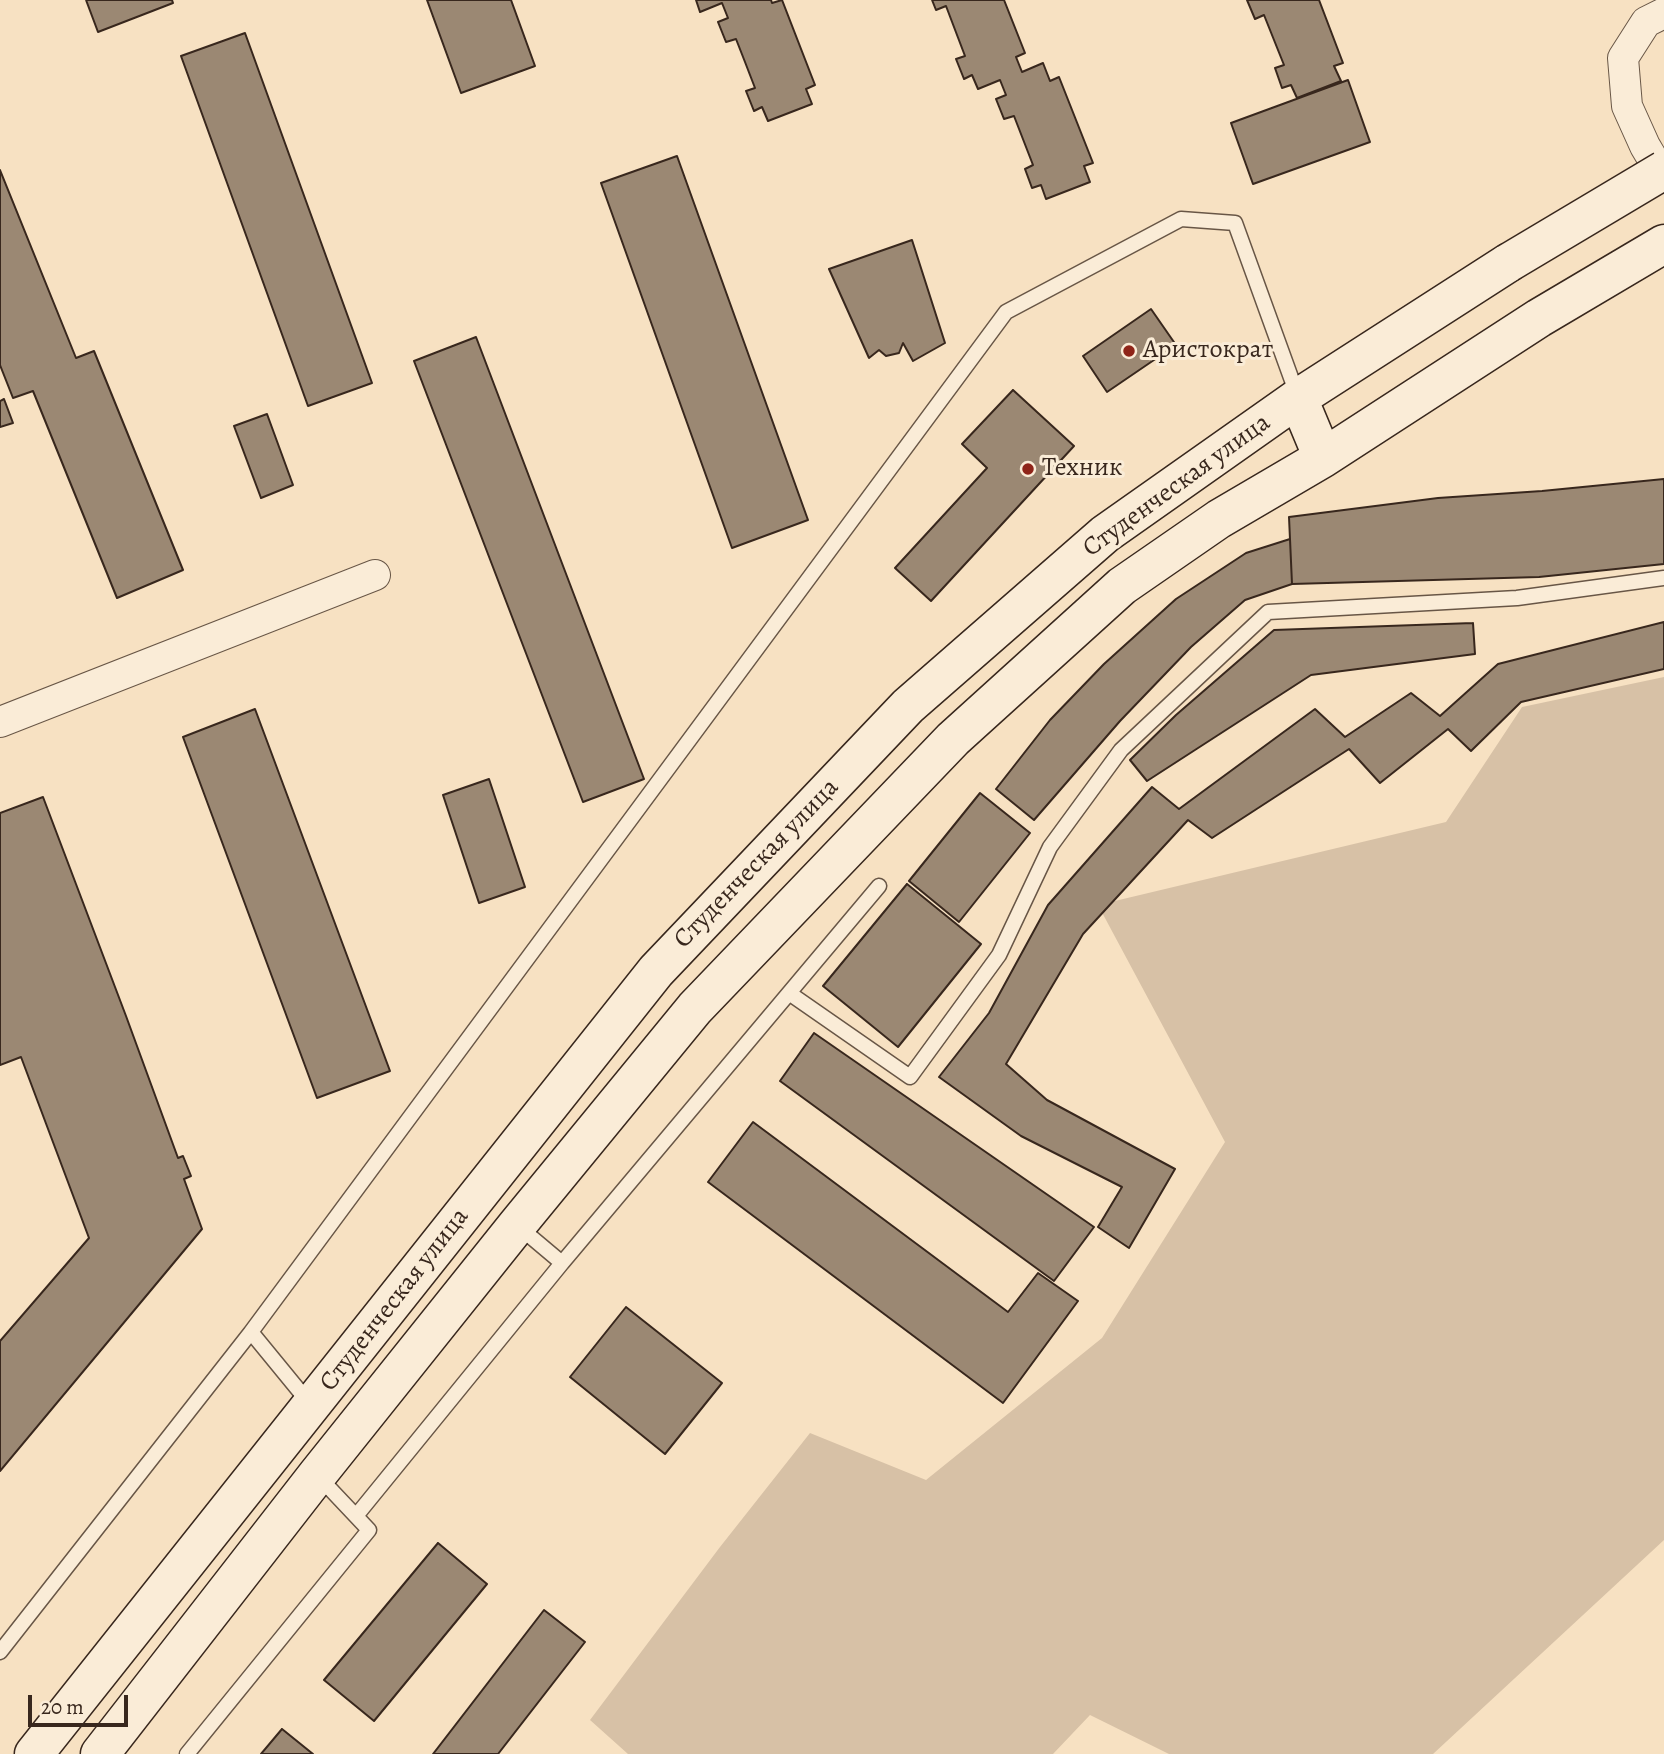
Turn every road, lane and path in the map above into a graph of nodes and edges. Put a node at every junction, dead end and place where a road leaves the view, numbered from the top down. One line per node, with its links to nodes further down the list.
1 (1664, 13): 3 (street)
2 (1664, 170): 5 (main road, Студенческая улица, bridge)
3 (1664, 178)
4 (1664, 244): 6 (main road, Студенческая улица)
5 (1298, 398): 6 (main road); 14 (lane); 15 (main road, Студенческая улица)
6 (1323, 458): 12 (main road, Студенческая улица)
7 (375, 575): 9 (street)
8 (1664, 578): 11 (lane)
9 (0, 722)
10 (879, 886): 11 (lane)
11 (789, 993): 13 (lane)
12 (517, 1225): 13 (lane); 16 (main road, Студенческая улица)
13 (562, 1263): 17 (lane)
14 (251, 1332): 15 (lane); 18 (lane)
15 (311, 1405): 19 (main road, Студенческая улица)
16 (317, 1475): 17 (lane); 20 (main road, Студенческая улица)
17 (356, 1516): 21 (lane)
18 (0, 1652)
19 (34, 1754)
20 (100, 1754)
21 (187, 1754)

